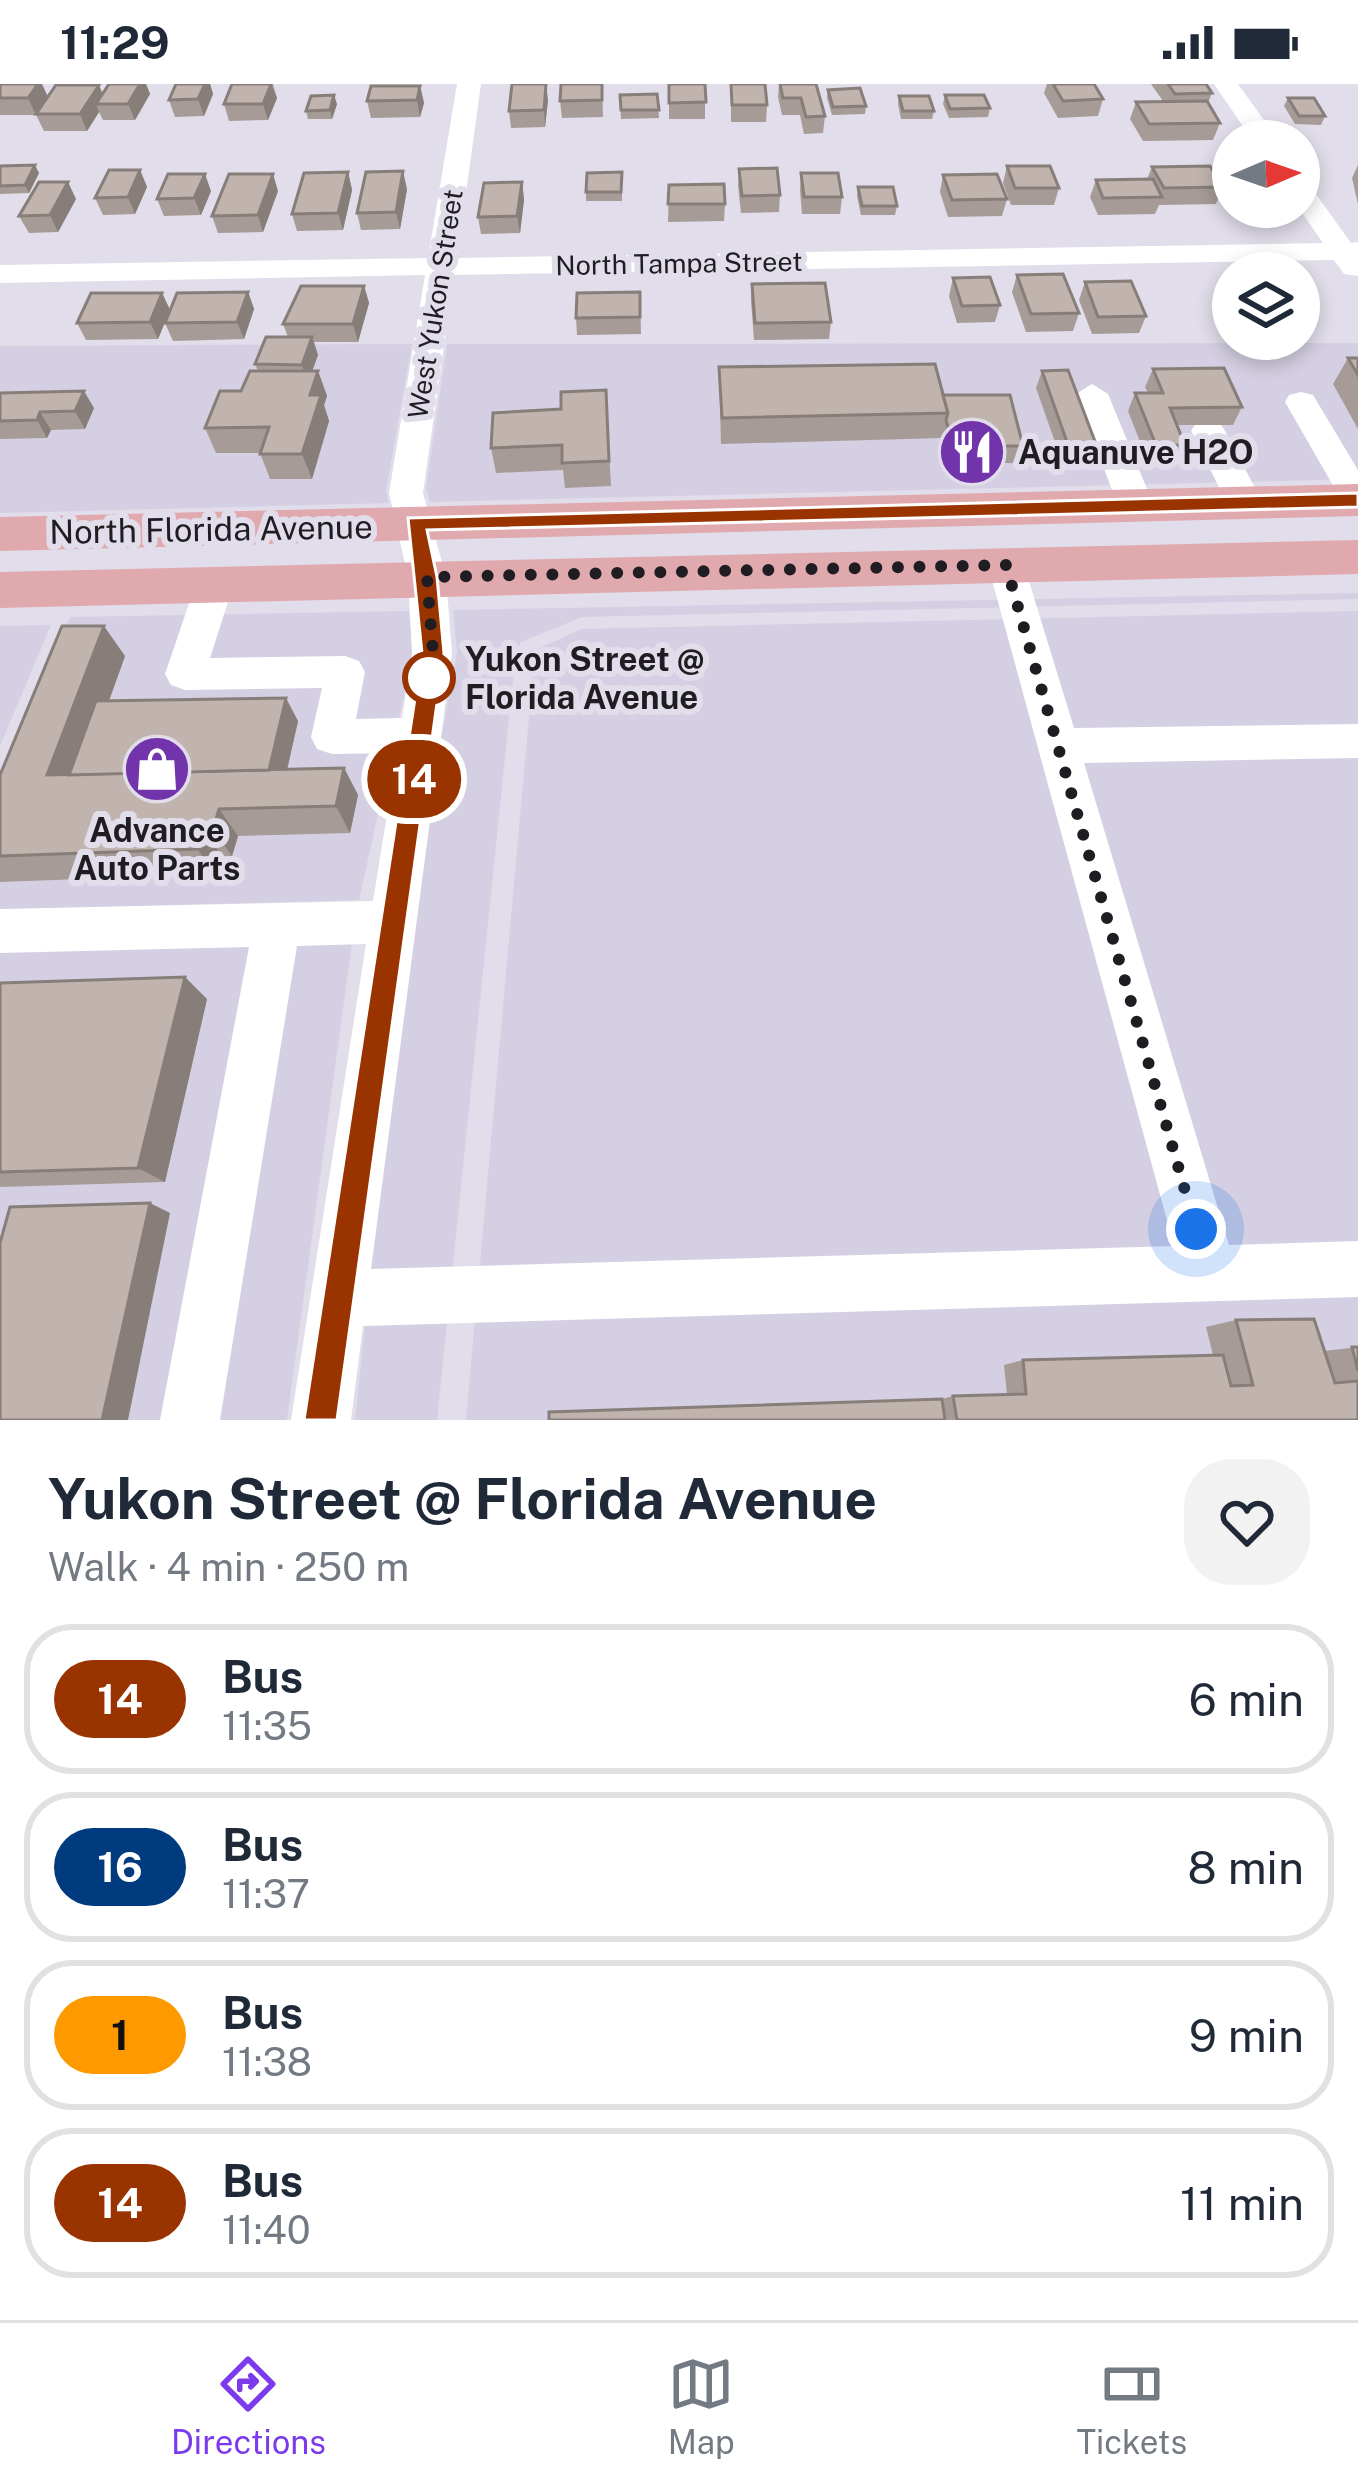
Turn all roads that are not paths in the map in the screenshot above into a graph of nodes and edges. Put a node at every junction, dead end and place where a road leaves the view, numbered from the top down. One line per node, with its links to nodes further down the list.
1 (469, 84): 6 (street, West Yukon Street)
2 (1226, 84): 3 (street)
3 (1251, 120)
4 (1320, 216): 5 (street)
5 (1353, 259): 6 (street, North Tampa Street)
6 (441, 268): 7 (street, North Tampa Street); 15 (street, West Yukon Street)
7 (0, 274)
8 (1092, 394): 13 (street)
9 (1301, 402): 11 (street)
10 (1208, 431): 12 (street)
11 (1358, 499): 12 (main road, North Florida Avenue)
12 (1245, 503): 13 (main road, North Florida Avenue)
13 (1136, 506): 14 (main road, North Florida Avenue)
14 (990, 509): 15 (main road, North Florida Avenue); 20 (main road)
15 (415, 523): 17 (main road, North Florida Avenue); 21 (street, West Yukon Street)
16 (1358, 530): 19 (main road)
17 (0, 534)
18 (1358, 557): 19 (main road, North Florida Avenue)
19 (1290, 559): 20 (main road, North Florida Avenue)
20 (1006, 565): 21 (main road, North Florida Avenue); 26 (street)
21 (427, 577): 22 (main road, North Florida Avenue); 24 (street, West Yukon Street)
22 (215, 584): 23 (main road, North Florida Avenue); 24 (street)
23 (0, 590)
24 (421, 735): 27 (street, West Yukon Street)
25 (1358, 742): 26 (street)
26 (1058, 746): 31 (street)
27 (394, 922): 28 (street); 32 (street, West Yukon Street)
28 (277, 923): 29 (street); 33 (street)
29 (0, 931)
30 (1358, 1269): 31 (street)
31 (1209, 1273): 32 (street)
32 (338, 1298): 34 (street, West Yukon Street)
33 (190, 1420)
34 (320, 1420)

